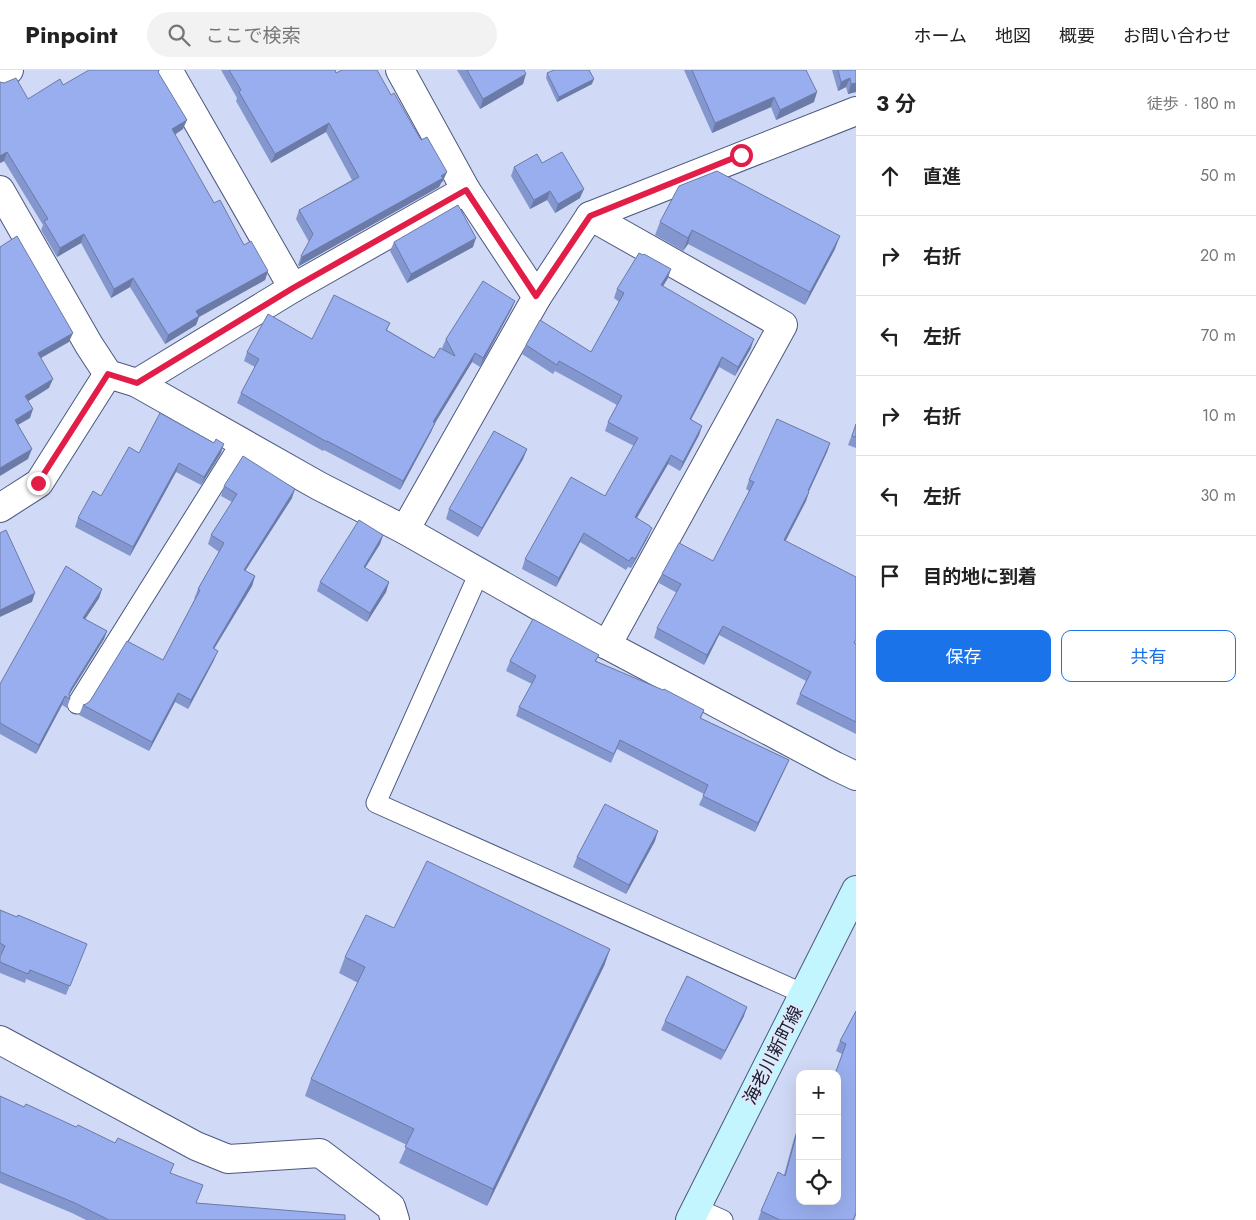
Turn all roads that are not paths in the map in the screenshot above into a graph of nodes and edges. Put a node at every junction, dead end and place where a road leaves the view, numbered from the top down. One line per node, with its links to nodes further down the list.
1 (10, 70): 4 (street)
2 (168, 70): 9 (street)
3 (400, 70): 7 (street)
4 (0, 76)
5 (856, 111): 8 (street)
6 (0, 190): 11 (street)
7 (466, 190): 9 (street); 10 (street)
8 (590, 216): 10 (street); 17 (street)
9 (293, 288): 12 (street)
10 (536, 296): 15 (street)
11 (108, 374): 12 (street); 14 (street)
12 (137, 383): 13 (street)
13 (241, 442): 15 (street); 18 (lane)
14 (0, 508)
15 (405, 530): 16 (street)
16 (479, 573): 17 (street); 21 (lane)
17 (607, 645): 19 (street)
18 (77, 704)
19 (856, 776)
20 (856, 890): 21 (main road, 海老川新町線)
21 (804, 994): 23 (main road, 海老川新町線)
22 (0, 1040): 24 (street)
23 (693, 1214): 25 (lane)
24 (395, 1220)
25 (723, 1220)

